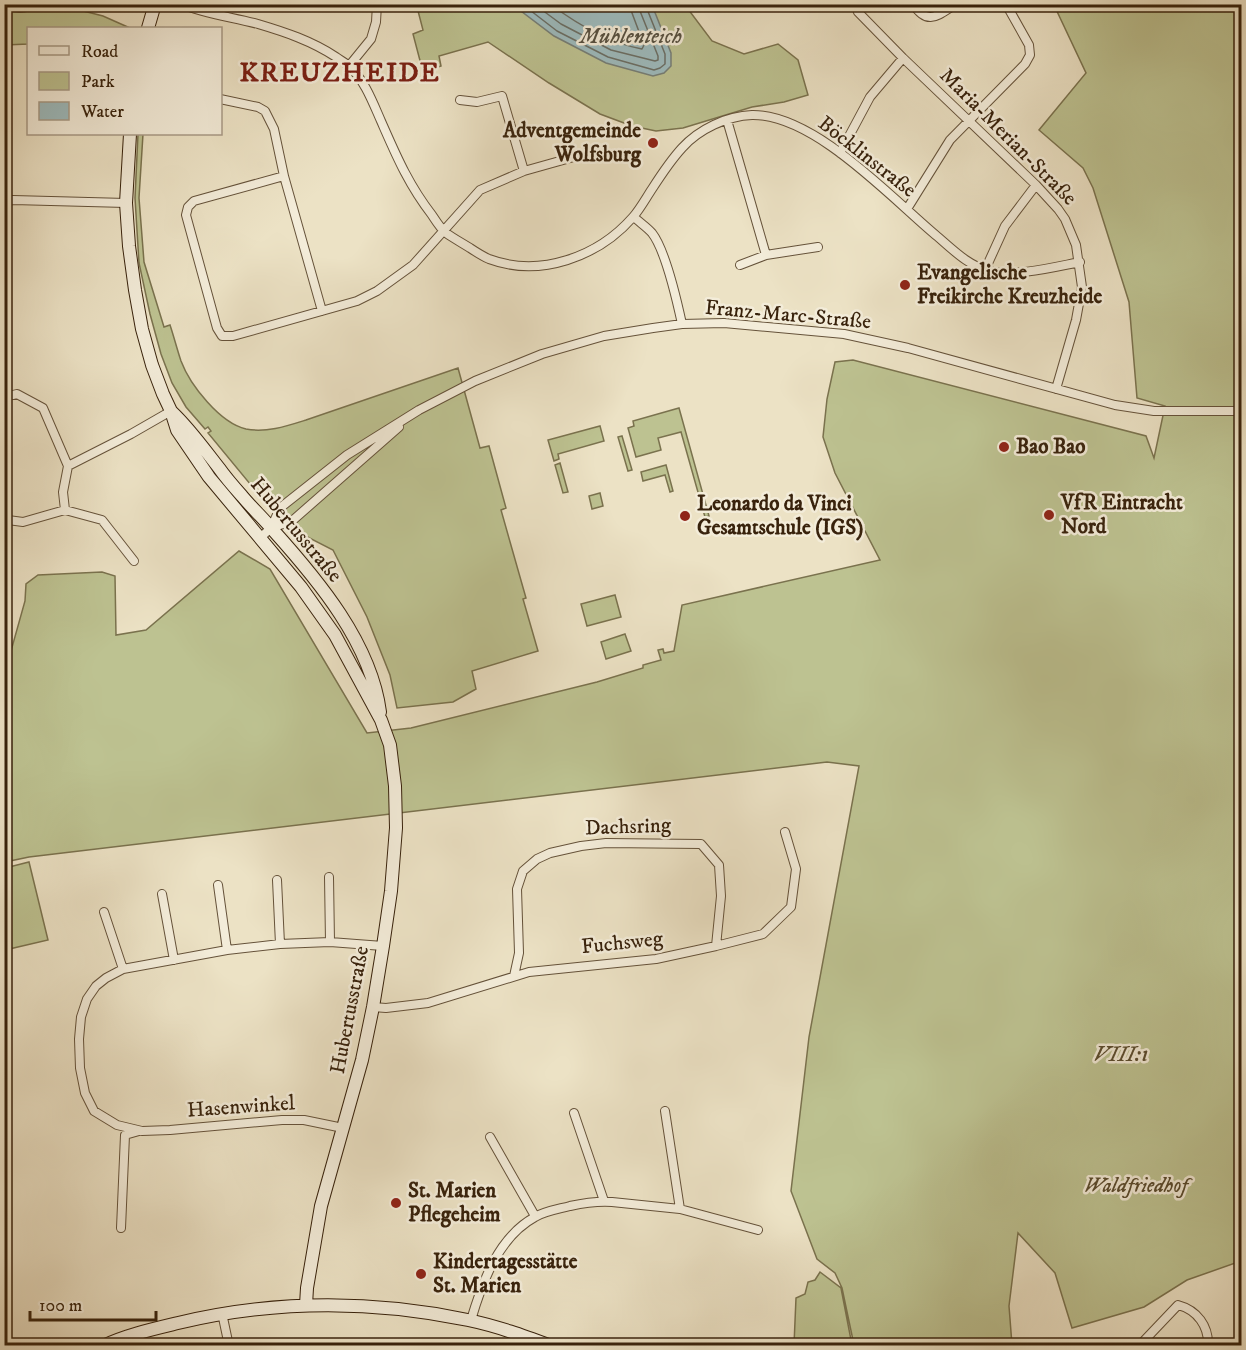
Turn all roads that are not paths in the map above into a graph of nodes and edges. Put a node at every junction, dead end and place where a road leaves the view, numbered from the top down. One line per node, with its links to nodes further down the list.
1 (4, 4): 2 (street)
2 (43, 4)
3 (155, 4): 10 (street)
4 (181, 4): 12 (street, Böcklinstraße)
5 (377, 4): 12 (street)
6 (855, 4): 11 (street, Maria-Merian-Straße)
7 (913, 4): 8 (street)
8 (956, 4)
9 (1006, 4): 16 (street)
10 (148, 27)
11 (903, 58): 16 (street, Maria-Merian-Straße); 18 (street)
12 (350, 66): 27 (street, Böcklinstraße)
13 (222, 99): 21 (street)
14 (460, 100): 20 (street)
15 (727, 120): 18 (street, Böcklinstraße); 26 (street, Böcklinstraße); 29 (street)
16 (969, 121): 22 (street, Maria-Merian-Straße); 25 (street)
17 (130, 135): 24 (street, Hubertusstraße)
18 (840, 153): 25 (street, Böcklinstraße)
19 (581, 155): 20 (street)
20 (524, 171): 27 (street)
21 (284, 176): 34 (street); 34 (street)
22 (1036, 185): 30 (street, Maria-Merian-Straße); 32 (street)
23 (5, 202): 24 (street); 33 (street)
24 (126, 203): 39 (street, Hubertusstraße)
25 (907, 209): 32 (street, Böcklinstraße)
26 (634, 217): 27 (street, Böcklinstraße); 35 (street)
27 (444, 231): 34 (street)
28 (818, 247): 29 (street)
29 (766, 255): 31 (street)
30 (1080, 262): 32 (street, Böcklinstraße); 36 (street, Maria-Merian-Straße)
31 (740, 265)
32 (985, 270)
33 (4, 275)
34 (322, 311)
35 (682, 324): 36 (street, Franz-Marc-Straße); 38 (street, Franz-Marc-Straße)
36 (1056, 389): 40 (street, Franz-Marc-Straße)
37 (4, 397): 41 (street)
38 (419, 410): 44 (street, Franz-Marc-Straße); 44 (street, Franz-Marc-Straße)
39 (171, 411): 41 (street); 44 (street, Hubertusstraße); 45 (street, Hubertusstraße)
40 (1242, 411)
41 (68, 466): 42 (street)
42 (65, 510): 43 (street); 46 (street)
43 (4, 521)
44 (271, 528): 45 (street, Franz-Marc-Straße); 47 (street, Hubertusstraße)
45 (261, 537): 47 (street, Hubertusstraße)
46 (134, 561)
47 (381, 720): 56 (street, Hubertusstraße)
48 (785, 832): 57 (street, Fuchsweg)
49 (328, 877): 54 (street)
50 (277, 880): 55 (street)
51 (218, 885): 58 (street)
52 (162, 894): 59 (street)
53 (104, 912): 60 (street)
54 (330, 942): 55 (street, Hasenwinkel); 56 (street, Hasenwinkel)
55 (280, 944): 58 (street, Hasenwinkel)
56 (383, 946): 62 (street, Hubertusstraße)
57 (716, 946): 61 (street, Fuchsweg); 61 (street, Dachsring)
58 (227, 951): 59 (street, Hasenwinkel)
59 (174, 960): 60 (street, Hasenwinkel)
60 (123, 969): 66 (street, Hasenwinkel)
61 (514, 976): 62 (street, Fuchsweg)
62 (373, 1007): 65 (street, Hubertusstraße)
63 (666, 1111): 69 (street)
64 (574, 1113): 68 (street)
65 (343, 1128): 66 (street, Hasenwinkel); 73 (street, Hubertusstraße)
66 (142, 1131): 71 (street)
67 (490, 1137): 70 (street)
68 (604, 1201): 69 (street); 70 (street)
69 (680, 1209): 72 (street)
70 (536, 1216): 75 (street)
71 (121, 1228)
72 (758, 1230)
73 (306, 1305): 74 (street); 75 (street)
74 (222, 1313): 76 (street); 77 (street)
75 (471, 1320): 78 (street)
76 (103, 1346)
77 (229, 1346)
78 (552, 1346)
79 (1139, 1346): 80 (street)
80 (1208, 1346)

